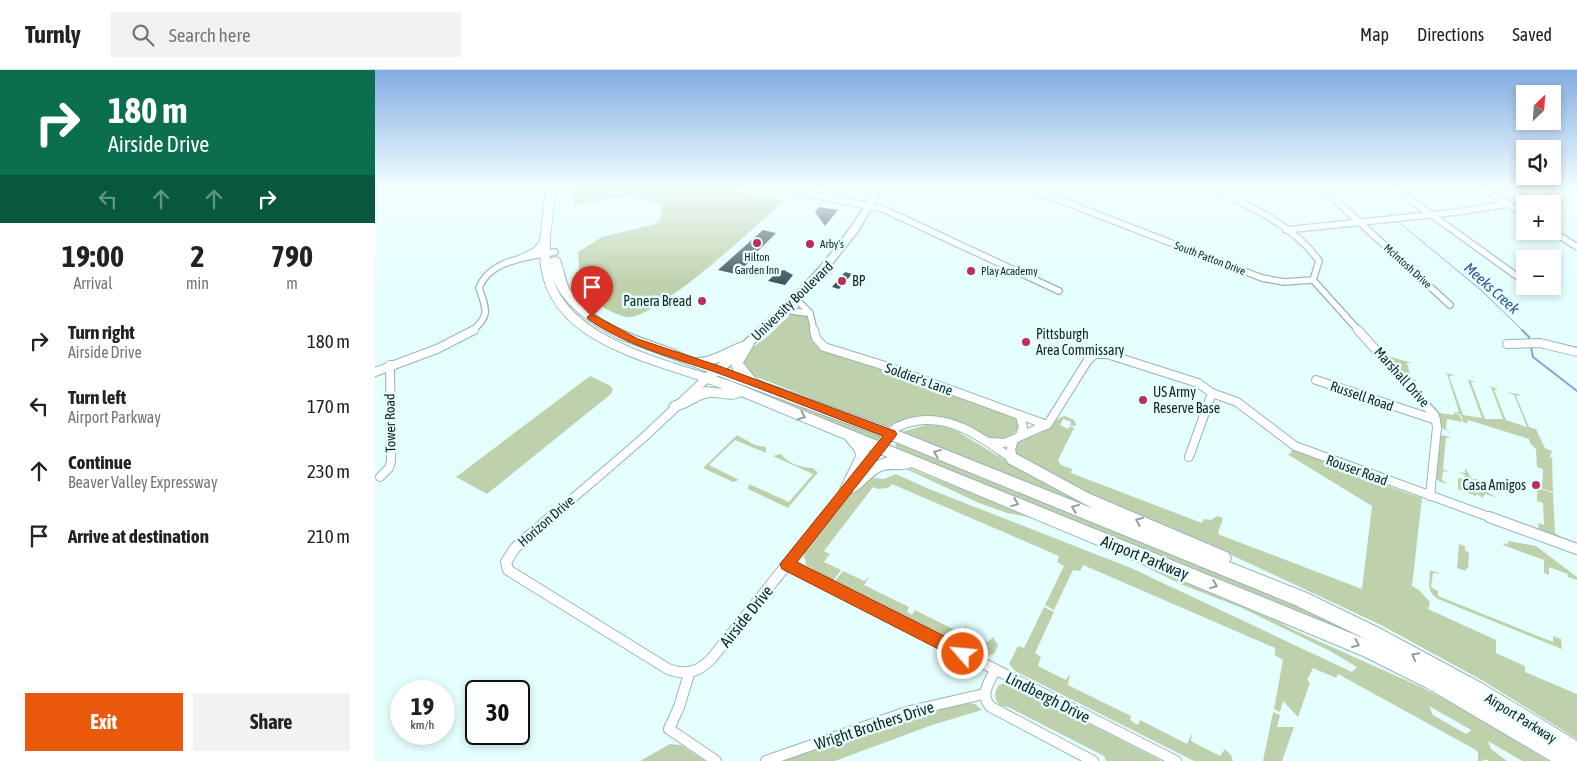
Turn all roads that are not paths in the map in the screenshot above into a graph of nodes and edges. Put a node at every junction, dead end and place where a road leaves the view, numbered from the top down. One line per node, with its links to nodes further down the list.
1 (548, 219): 13 (highway)
2 (554, 219): 15 (highway)
3 (861, 219): 20 (main road, University Boulevard)
4 (906, 219): 19 (street)
5 (1110, 219): 18 (street, South Patton Drive)
6 (1267, 219): 11 (street)
7 (1356, 219): 10 (street, McIntosh Drive)
8 (1388, 219): 10 (street)
9 (1438, 219): 17 (street)
10 (1359, 222): 11 (street); 21 (street, McIntosh Drive)
11 (1286, 230): 18 (street)
12 (1561, 237): 14 (street)
13 (546, 240): 15 (highway); 16 (highway)
14 (1577, 247)
15 (550, 253): 16 (street); 27 (highway); 28 (highway)
16 (513, 261): 29 (street)
17 (1516, 276)
18 (1313, 280): 39 (street, Marshall Drive)
19 (1059, 292)
20 (797, 300): 22 (main road, University Boulevard); 23 (street, Soldier's Lane)
21 (1450, 305)
22 (785, 310): 23 (street); 24 (main road, University Boulevard)
23 (811, 316): 38 (street, Soldier's Lane)
24 (748, 344): 27 (highway); 31 (main road, University Boulevard); 35 (highway)
25 (1507, 344): 26 (street)
26 (1577, 352)
27 (684, 359): 31 (highway, Airport Parkway)
28 (659, 361): 33 (highway, Airport Parkway); 37 (highway)
29 (390, 365): 30 (street); 32 (street); 49 (street, Tower Road)
30 (375, 366)
31 (719, 370): 33 (main road, University Boulevard); 35 (highway, Airport Parkway)
32 (375, 372)
33 (707, 378): 35 (highway, Airport Parkway); 37 (street, Horizon Drive)
34 (1316, 380): 39 (street, Russell Road)
35 (758, 391): 37 (highway); 41 (highway, Airport Parkway, one-way to 41); 42 (highway, Airport Parkway)
36 (1212, 393): 40 (street, Rouser Road); 46 (street); 51 (street, Rouser Road)
37 (676, 406): 56 (street, Horizon Drive)
38 (1020, 416): 40 (street, Soldier's Lane); 43 (street)
39 (1436, 420): 51 (street, Marshall Drive)
40 (1047, 425): 43 (street)
41 (846, 434): 45 (highway, Airport Parkway); 50 (highway)
42 (891, 434): 44 (street); 45 (street, Airside Drive); 54 (highway, Airport Parkway, one-way to 42)
43 (1017, 437): 44 (street); 47 (street)
44 (986, 441): 47 (street)
45 (880, 448): 48 (highway, Airport Parkway); 50 (street, Airside Drive)
46 (1189, 457)
47 (1013, 459): 54 (highway, one-way to 47)
48 (928, 468): 50 (highway); 58 (highway, Airport Parkway, one-way to 58)
49 (380, 477)
50 (848, 489): 53 (street, Airside Drive)
51 (1430, 496): 52 (street, Rouser Road)
52 (1577, 549)
53 (787, 564): 55 (street, Lindbergh Drive); 56 (street, Airside Drive)
54 (1362, 628): 59 (highway, Airport Parkway, one-way to 54)
55 (995, 670): 57 (street); 65 (street, Lindbergh Drive)
56 (689, 674): 62 (street)
57 (984, 694): 63 (street, Wright Brothers Drive); 64 (street)
58 (1488, 710): 66 (highway); 67 (highway, Airport Parkway)
59 (1518, 715): 60 (highway); 61 (highway, Airport Parkway)
60 (1577, 745)
61 (1577, 753)
62 (716, 761)
63 (766, 761)
64 (1093, 761)
65 (1176, 761)
66 (1561, 761)
67 (1571, 761)

